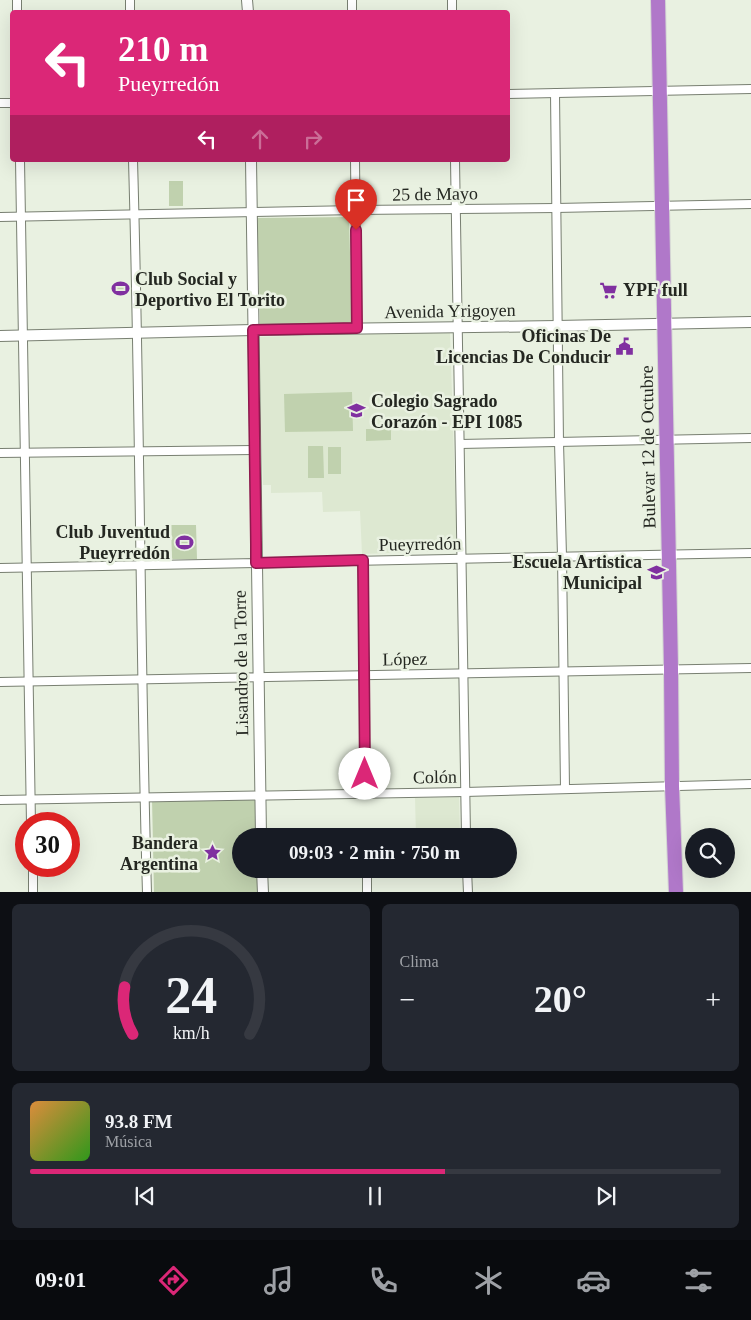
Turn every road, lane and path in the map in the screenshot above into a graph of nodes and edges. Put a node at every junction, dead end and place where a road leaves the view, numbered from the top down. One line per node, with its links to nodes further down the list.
1 (658, 0): 3 (highway, Bulevar 12 de Octubre)
2 (751, 89): 3 (street)
3 (660, 90): 4 (street); 12 (highway, Bulevar 12 de Octubre)
4 (555, 93): 5 (street); 13 (street)
5 (510, 94)
6 (20, 162): 18 (street)
7 (133, 162): 17 (street)
8 (251, 162): 16 (main road, Lisandro de la Torre)
9 (355, 162): 15 (street)
10 (455, 162): 14 (street)
11 (751, 204): 12 (street, 25 de Mayo)
12 (662, 206): 13 (street, 25 de Mayo); 21 (highway, Bulevar 12 de Octubre)
13 (556, 208): 14 (street, 25 de Mayo); 22 (street)
14 (456, 209): 15 (street, 25 de Mayo); 23 (street)
15 (356, 210): 16 (street, 25 de Mayo); 24 (street)
16 (251, 212): 17 (street, 25 de Mayo); 25 (main road, Lisandro de la Torre)
17 (135, 215): 18 (street, 25 de Mayo); 26 (street)
18 (20, 216): 19 (street, 25 de Mayo); 28 (street)
19 (0, 217)
20 (751, 322): 21 (main road, Avenida Yrigoyen)
21 (664, 323): 22 (main road, Avenida Yrigoyen); 30 (highway, Bulevar 12 de Octubre)
22 (557, 326): 23 (main road, Avenida Yrigoyen); 31 (street)
23 (458, 327): 24 (main road, Avenida Yrigoyen); 32 (street)
24 (357, 328): 25 (main road, Avenida Yrigoyen)
25 (253, 330): 26 (main road, Avenida Yrigoyen); 33 (main road, Lisandro de la Torre)
26 (138, 333): 28 (main road, Avenida Yrigoyen); 34 (street)
27 (0, 336): 28 (main road, Avenida Yrigoyen)
28 (23, 336): 36 (street)
29 (751, 438): 30 (street)
30 (667, 440): 31 (street); 38 (highway, Bulevar 12 de Octubre)
31 (559, 442): 32 (street); 39 (street)
32 (460, 444): 40 (street)
33 (254, 450): 34 (street); 42 (main road, Lisandro de la Torre)
34 (138, 451): 36 (street); 43 (street)
35 (0, 453): 36 (street)
36 (26, 453): 44 (street)
37 (751, 553): 38 (street, Pueyrredón)
38 (669, 554): 39 (street, Pueyrredón); 47 (highway, Bulevar 12 de Octubre)
39 (562, 556): 40 (street, Pueyrredón); 48 (street)
40 (462, 558): 41 (street, Pueyrredón); 49 (street)
41 (363, 560): 42 (street, Pueyrredón); 50 (street)
42 (256, 563): 43 (street, Pueyrredón); 51 (main road, Lisandro de la Torre)
43 (141, 565): 44 (street, Pueyrredón); 52 (street)
44 (27, 567): 45 (street, Pueyrredón); 54 (street)
45 (0, 568)
46 (751, 668): 47 (street, López)
47 (671, 669): 48 (street, López); 56 (highway, Bulevar 12 de Octubre)
48 (563, 671): 49 (street, López); 57 (street)
49 (464, 673): 50 (street, López); 58 (street)
50 (364, 675): 51 (street, López); 59 (street)
51 (258, 677): 52 (street, López); 60 (main road, Lisandro de la Torre)
52 (143, 679): 54 (street, López); 61 (street)
53 (0, 682): 54 (street, López)
54 (30, 682): 62 (street)
55 (751, 784): 56 (street, Colón)
56 (672, 786): 57 (street, Colón); 76 (highway, Bulevar 12 de Octubre)
57 (565, 789): 58 (street, Colón)
58 (465, 792): 59 (street, Colón); 66 (street)
59 (365, 793): 60 (street, Colón)
60 (260, 795): 61 (street, Colón); 65 (main road, Lisandro de la Torre)
61 (144, 797): 62 (street, Colón); 72 (street)
62 (31, 799): 63 (street, Colón); 64 (street)
63 (0, 800)
64 (31, 812)
65 (261, 828)
66 (466, 828)
67 (33, 877): 71 (street)
68 (262, 878): 73 (main road)
69 (367, 878): 74 (street)
70 (467, 878): 75 (street)
71 (34, 892)
72 (147, 892)
73 (263, 892)
74 (367, 892)
75 (468, 892)
76 (676, 892)

